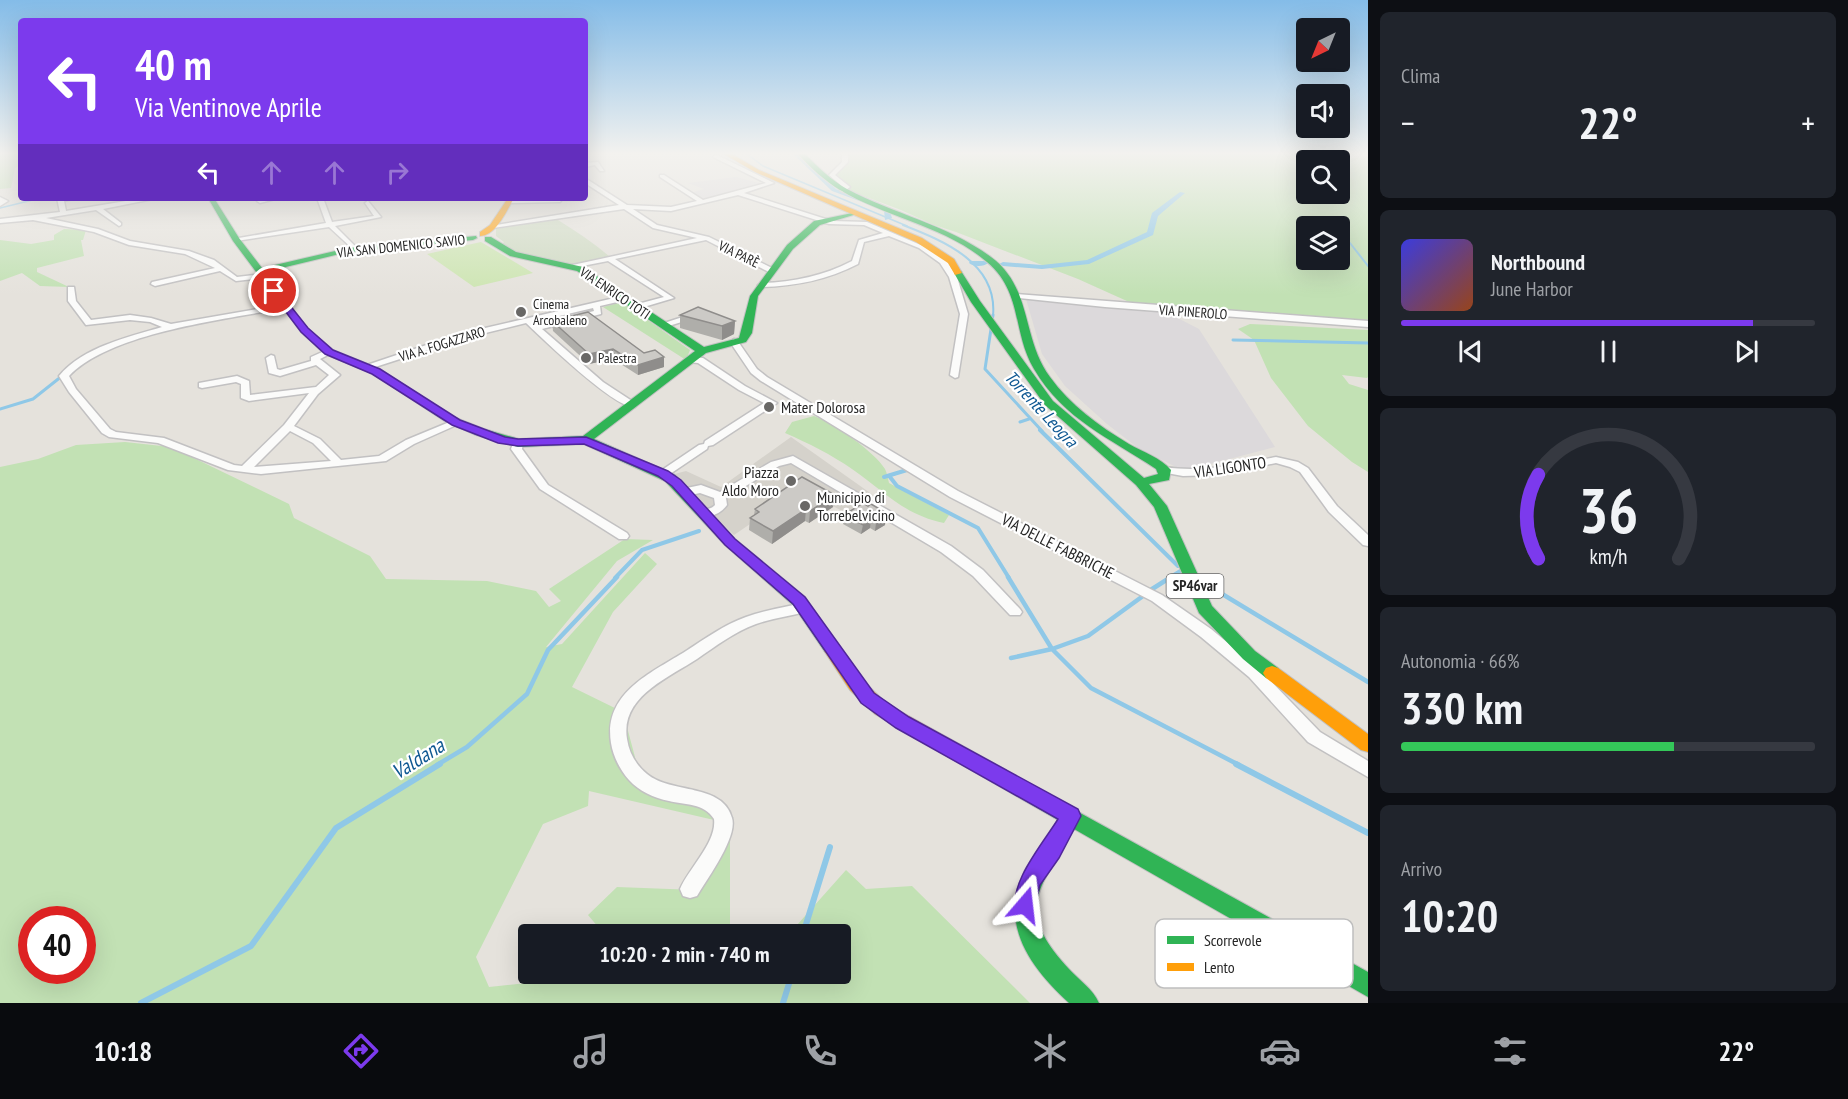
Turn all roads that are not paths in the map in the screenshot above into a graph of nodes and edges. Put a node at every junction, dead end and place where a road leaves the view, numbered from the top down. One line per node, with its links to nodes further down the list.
1 (60, 201): 15 (street)
2 (138, 201): 12 (street)
3 (213, 201): 25 (main road)
4 (321, 201): 19 (street)
5 (510, 201): 22 (main road)
6 (614, 201): 13 (street, VIA PARÈ)
7 (701, 201): 13 (street)
8 (763, 201): 17 (street)
9 (827, 201): 14 (main road, SP46var)
10 (867, 201): 34 (main road)
11 (368, 203): 19 (street)
12 (98, 208): 15 (street); 21 (street)
13 (626, 209): 22 (street); 24 (street, VIA PARÈ)
14 (855, 213): 17 (main road); 63 (main road, SP46var)
15 (63, 214): 16 (street)
16 (33, 218): 18 (street); 21 (street)
17 (823, 220): 23 (street); 31 (main road)
18 (0, 221)
19 (329, 223): 25 (street); 26 (street)
20 (0, 229): 21 (street)
21 (93, 229): 29 (street)
22 (484, 234): 26 (main road, VIA SAN DOMENICO SAVIO); 28 (main road, VIA ENRICO TOTI)
23 (888, 234): 31 (street); 51 (street)
24 (707, 238): 27 (street, VIA PARÈ); 31 (street, VIA PARÈ)
25 (236, 239): 30 (main road)
26 (355, 249): 30 (main road, VIA SAN DOMENICO SAVIO)
27 (610, 259): 28 (street, VIA PARÈ); 38 (street)
28 (572, 266): 35 (main road, VIA ENRICO TOTI)
29 (220, 269): 30 (street); 32 (street)
30 (261, 274): 37 (main road)
31 (767, 277): 45 (main road)
32 (154, 284)
33 (71, 289): 43 (street)
34 (1019, 296): 41 (street, VIA PINEROLO); 61 (main road)
35 (622, 297): 36 (street, VIA A. FOGAZZARO); 38 (main road, VIA ENRICO TOTI)
36 (596, 304): 40 (street, VIA A. FOGAZZARO); 44 (street)
37 (286, 306): 43 (street); 46 (main road)
38 (637, 307): 42 (main road, VIA ENRICO TOTI)
39 (707, 318): 42 (street)
40 (523, 321): 44 (street); 50 (street, VIA A. FOGAZZARO)
41 (1368, 324)
42 (662, 325): 47 (main road, VIA ENRICO TOTI)
43 (170, 327): 60 (street)
44 (538, 327): 54 (street)
45 (734, 342): 47 (main road); 72 (street, VIA DELLE FABBRICHE)
46 (329, 352): 49 (street); 50 (main road)
47 (697, 356): 54 (main road); 62 (street)
48 (271, 358): 49 (street)
49 (318, 362): 53 (street)
50 (366, 367): 55 (main road)
51 (955, 375)
52 (202, 385): 53 (street)
53 (317, 390): 56 (street)
54 (631, 405): 57 (main road)
55 (456, 423): 58 (main road); 59 (street)
56 (288, 427): 59 (street); 60 (street)
57 (586, 440): 58 (main road); 62 (main road)
58 (518, 443): 67 (street)
59 (338, 464): 60 (street)
60 (245, 469)
61 (1165, 470): 63 (main road); 68 (street, VIA LIGONTO)
62 (663, 474): 64 (main road)
63 (1141, 482): 71 (main road, SP46var)
64 (686, 492): 65 (street); 66 (main road)
65 (720, 496): 66 (street); 70 (street)
66 (705, 514): 69 (main road)
67 (623, 536)
68 (1368, 542)
69 (804, 608): 73 (main road); 74 (street)
70 (1015, 612)
71 (1368, 744)
72 (1368, 770)
73 (1071, 816): 75 (main road); 78 (main road)
74 (690, 889)
75 (1252, 919)
76 (1353, 976): 77 (main road)
77 (1368, 985)
78 (1087, 1003)

